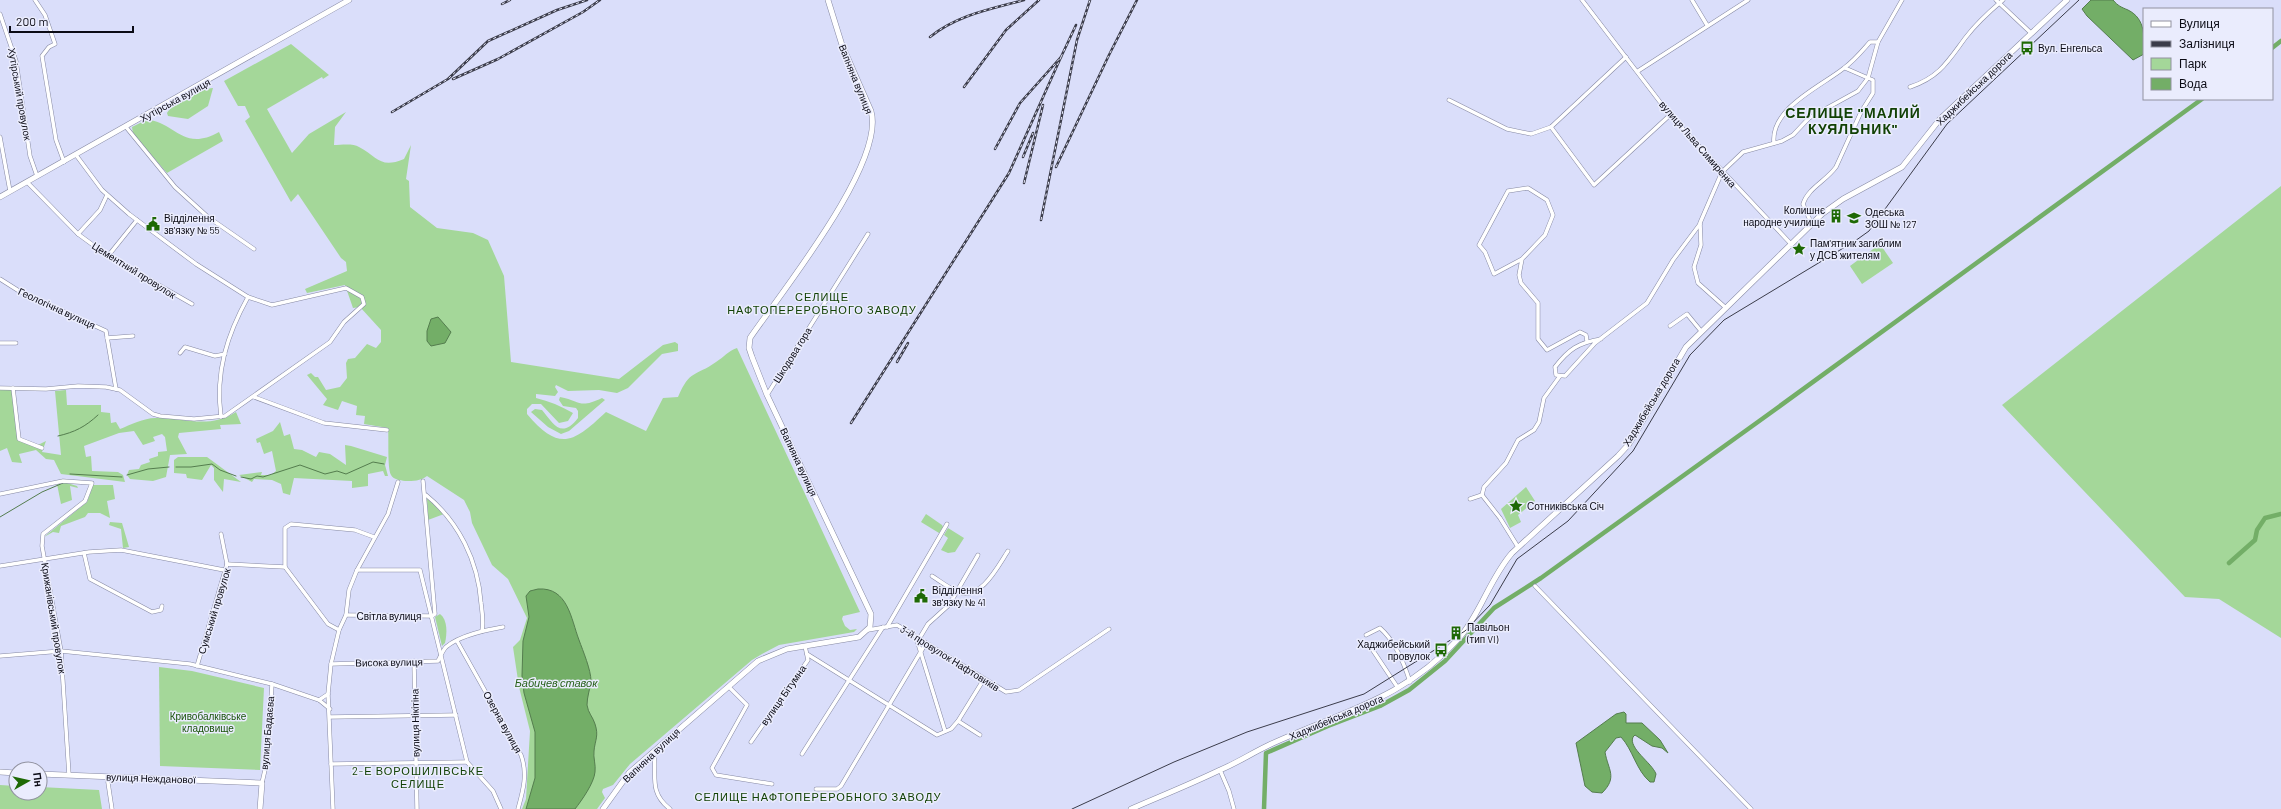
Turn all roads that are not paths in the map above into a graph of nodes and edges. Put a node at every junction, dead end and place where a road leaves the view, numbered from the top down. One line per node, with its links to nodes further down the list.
1 (35, 0): 26 (street)
2 (349, 0): 22 (street, Хутірська вулиця)
3 (828, 0): 60 (street, Вапняна вулиця)
4 (1582, 0): 14 (street, вулиця Льва Симиренка)
5 (1692, 0): 11 (street)
6 (1748, 0): 11 (street)
7 (1902, 0): 13 (street)
8 (2067, 0): 12 (street, Хаджибейська дорога)
9 (1999, 1): 12 (street); 18 (street)
10 (0, 14): 28 (street, Хутірський провулок)
11 (1707, 25): 16 (street)
12 (2031, 33): 35 (street, Хаджибейська дорога)
13 (1878, 42): 15 (street); 17 (street)
14 (1626, 57): 16 (street, вулиця Льва Симиренка); 21 (street)
15 (1845, 68): 17 (street); 24 (street)
16 (1638, 71): 20 (street, вулиця Льва Симиренка)
17 (1868, 78): 24 (street); 35 (street)
18 (1910, 87)
19 (1449, 100): 21 (street)
20 (1670, 115): 21 (street); 27 (street, вулиця Льва Симиренка)
21 (1551, 127)
22 (126, 128): 25 (street, Хутірська вулиця); 39 (street)
23 (0, 137): 30 (street)
24 (1774, 143): 27 (street)
25 (76, 155): 26 (street, Хутірська вулиця); 31 (street)
26 (64, 162): 28 (street, Хутірська вулиця)
27 (1722, 172): 34 (street); 38 (street, вулиця Льва Симиренка)
28 (37, 176): 29 (street, Хутірська вулиця)
29 (27, 182): 30 (street, Хутірська вулиця); 36 (street, Цементний провулок)
30 (10, 191): 32 (street, Хутірська вулиця)
31 (107, 195): 33 (street); 36 (street)
32 (0, 197)
33 (137, 220): 40 (street); 43 (street)
34 (1700, 223): 45 (street); 50 (street)
35 (1812, 225): 38 (street, Хаджибейська дорога)
36 (78, 234): 40 (street, Цементний провулок)
37 (868, 234): 60 (street, Шкодова гора)
38 (1790, 244): 45 (street, Хаджибейська дорога)
39 (254, 249)
40 (108, 256): 44 (street, Цементний провулок)
41 (1522, 259): 41 (street); 51 (street)
42 (0, 279): 49 (street, Геологічна вулиця)
43 (248, 297): 55 (street); 61 (street)
44 (192, 304)
45 (1726, 308): 47 (street, Хаджибейська дорога)
46 (1670, 326): 47 (street)
47 (1701, 331): 74 (street, Хаджибейська дорога)
48 (133, 336): 49 (street)
49 (107, 338): 59 (street)
50 (1601, 339): 51 (street); 56 (street)
51 (1587, 341): 56 (street)
52 (0, 343): 53 (street)
53 (16, 343)
54 (180, 353): 55 (street)
55 (225, 354): 62 (street)
56 (1560, 376): 69 (street)
57 (0, 388): 58 (street)
58 (13, 388): 59 (street); 64 (street)
59 (116, 389): 62 (street)
60 (767, 395): 94 (street, Вапняна вулиця)
61 (254, 397): 62 (street); 63 (street)
62 (221, 417)
63 (387, 430)
64 (42, 448)
65 (423, 481): 68 (street)
66 (398, 482): 73 (street)
67 (0, 494): 78 (street, Крижанівський провулок)
68 (426, 495): 89 (street); 95 (street)
69 (1482, 495): 70 (street); 74 (street)
70 (1470, 499)
71 (948, 524): 91 (street)
72 (220, 534): 79 (street)
73 (374, 537): 81 (street); 83 (street)
74 (1518, 548): 112 (street, Хаджибейська дорога)
75 (1008, 552): 86 (street)
76 (84, 554): 78 (street); 82 (street); 87 (street)
77 (978, 555): 86 (street)
78 (44, 559): 80 (street); 102 (street, Крижанівський провулок)
79 (227, 564): 81 (street, Сумський провулок); 82 (street, Сумський провулок)
80 (0, 566)
81 (285, 567): 93 (street)
82 (224, 570): 109 (street, Сумський провулок)
83 (357, 570): 88 (street); 89 (street)
84 (932, 576): 86 (street)
85 (1535, 586): 149 (street)
86 (958, 592): 97 (street)
87 (162, 606)
88 (346, 615): 89 (street, Світла вулиця); 93 (street)
89 (432, 616): 103 (street)
90 (503, 627): 95 (street)
91 (885, 627): 94 (street, 3-й провулок Нафтовиків); 97 (street, 3-й провулок Нафтовиків); 111 (street)
92 (1109, 629): 110 (street, 3-й провулок Нафтовиків)
93 (339, 630): 108 (street)
94 (868, 630): 100 (street, Вапняна вулиця)
95 (482, 631): 98 (street)
96 (1366, 635): 112 (street)
97 (918, 638): 99 (street, 3-й провулок Нафтовиків); 105 (street)
98 (457, 641): 103 (street); 144 (street, Озерна вулиця)
99 (926, 643): 105 (street); 110 (street, 3-й провулок Нафтовиків)
100 (805, 646): 104 (street, вулиця Бітумна); 114 (street, Вапняна вулиця)
101 (1372, 649): 115 (street)
102 (61, 651): 106 (street); 109 (street); 134 (street, Крижанівський провулок)
103 (442, 654): 107 (street, Висока вулиця); 120 (street)
104 (806, 654): 111 (street); 126 (street, вулиця Бітумна)
105 (920, 655): 118 (street); 124 (street)
106 (0, 656)
107 (414, 661): 108 (street, Висока вулиця); 121 (street, вулиця Нікітіна)
108 (331, 664): 116 (street)
109 (197, 666): 113 (street)
110 (984, 679): 123 (street)
111 (849, 681): 118 (street); 128 (street)
112 (1410, 682): 115 (street, Хаджибейська дорога)
113 (272, 684): 117 (street); 136 (street, вулиця Бадаєва)
114 (729, 687): 127 (street, Вапняна вулиця); 137 (street)
115 (1399, 689): 132 (street, Хаджибейська дорога)
116 (328, 694): 117 (street); 119 (street)
117 (319, 700): 119 (street)
118 (889, 705): 124 (street); 138 (street)
119 (330, 709): 122 (street)
120 (456, 715): 121 (street); 129 (street)
121 (415, 716): 122 (street); 130 (street, вулиця Нікітіна)
122 (330, 717): 131 (street)
123 (958, 720): 124 (street); 125 (street)
124 (945, 731)
125 (980, 735)
126 (751, 742)
127 (654, 750): 145 (street, Вапняна вулиця); 146 (street)
128 (802, 754)
129 (467, 762): 130 (street); 143 (street)
130 (416, 763): 131 (street); 142 (street, вулиця Нікітіна)
131 (331, 764): 141 (street)
132 (1220, 770): 147 (street, Хаджибейська дорога); 148 (street)
133 (48, 774): 134 (street, вулиця Нежданової)
134 (69, 775): 135 (street, вулиця Нежданової)
135 (107, 776): 136 (street, вулиця Нежданової); 139 (street)
136 (262, 783): 140 (street)
137 (772, 784)
138 (816, 789)
139 (112, 809)
140 (260, 809)
141 (333, 809)
142 (417, 809)
143 (501, 809)
144 (518, 809)
145 (603, 809)
146 (670, 809)
147 (1131, 809)
148 (1234, 809)
149 (1751, 809)

